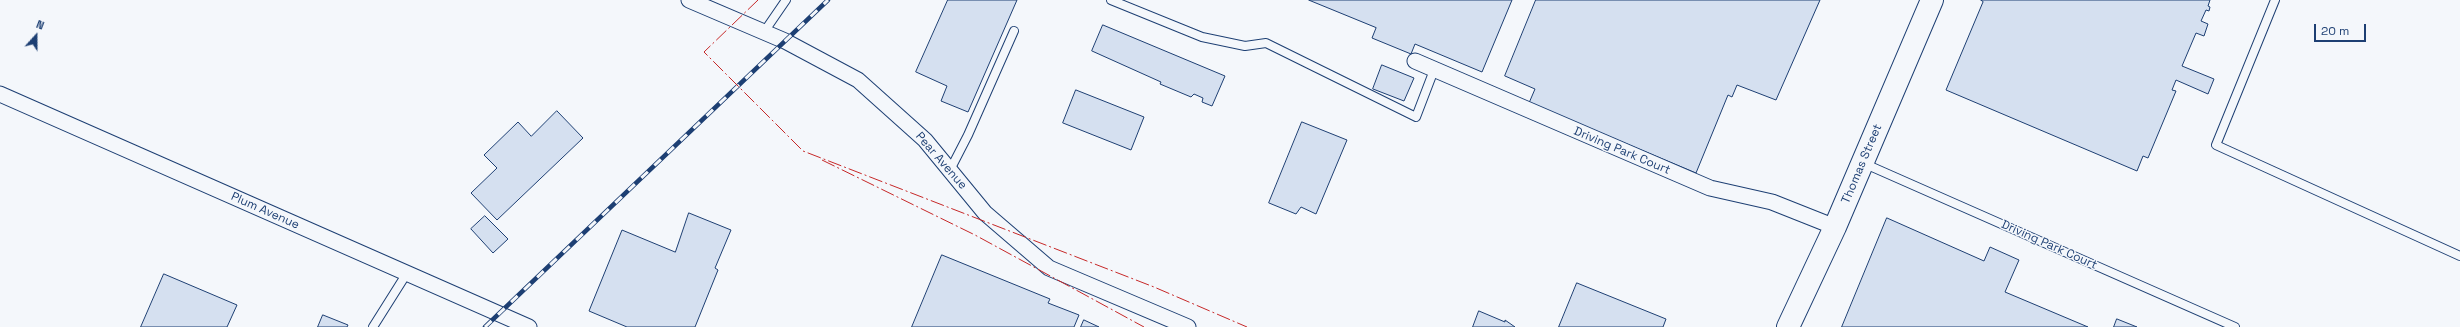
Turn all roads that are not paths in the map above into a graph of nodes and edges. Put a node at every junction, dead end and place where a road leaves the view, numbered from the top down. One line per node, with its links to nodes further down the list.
1 (689, 0): 7 (street, Pear Avenue)
2 (786, 0): 7 (lane)
3 (1110, 0): 9 (lane)
4 (1932, 0): 11 (main road, Thomas Street)
5 (2275, 0): 14 (lane)
6 (1014, 31): 12 (lane)
7 (764, 32): 12 (street, Pear Avenue)
8 (1415, 62): 9 (street, Driving Park Court)
9 (1434, 70): 13 (street, Driving Park Court)
10 (0, 94): 15 (street, Plum Avenue)
11 (1862, 163): 13 (main road, Thomas Street); 20 (lane, Driving Park Court)
12 (950, 170): 18 (street, Pear Avenue)
13 (1835, 227): 19 (main road, Thomas Street)
14 (2460, 256)
15 (408, 273): 16 (lane); 17 (street, Plum Avenue)
16 (373, 327)
17 (529, 327)
18 (1188, 327)
19 (1788, 327)
20 (2235, 327)

